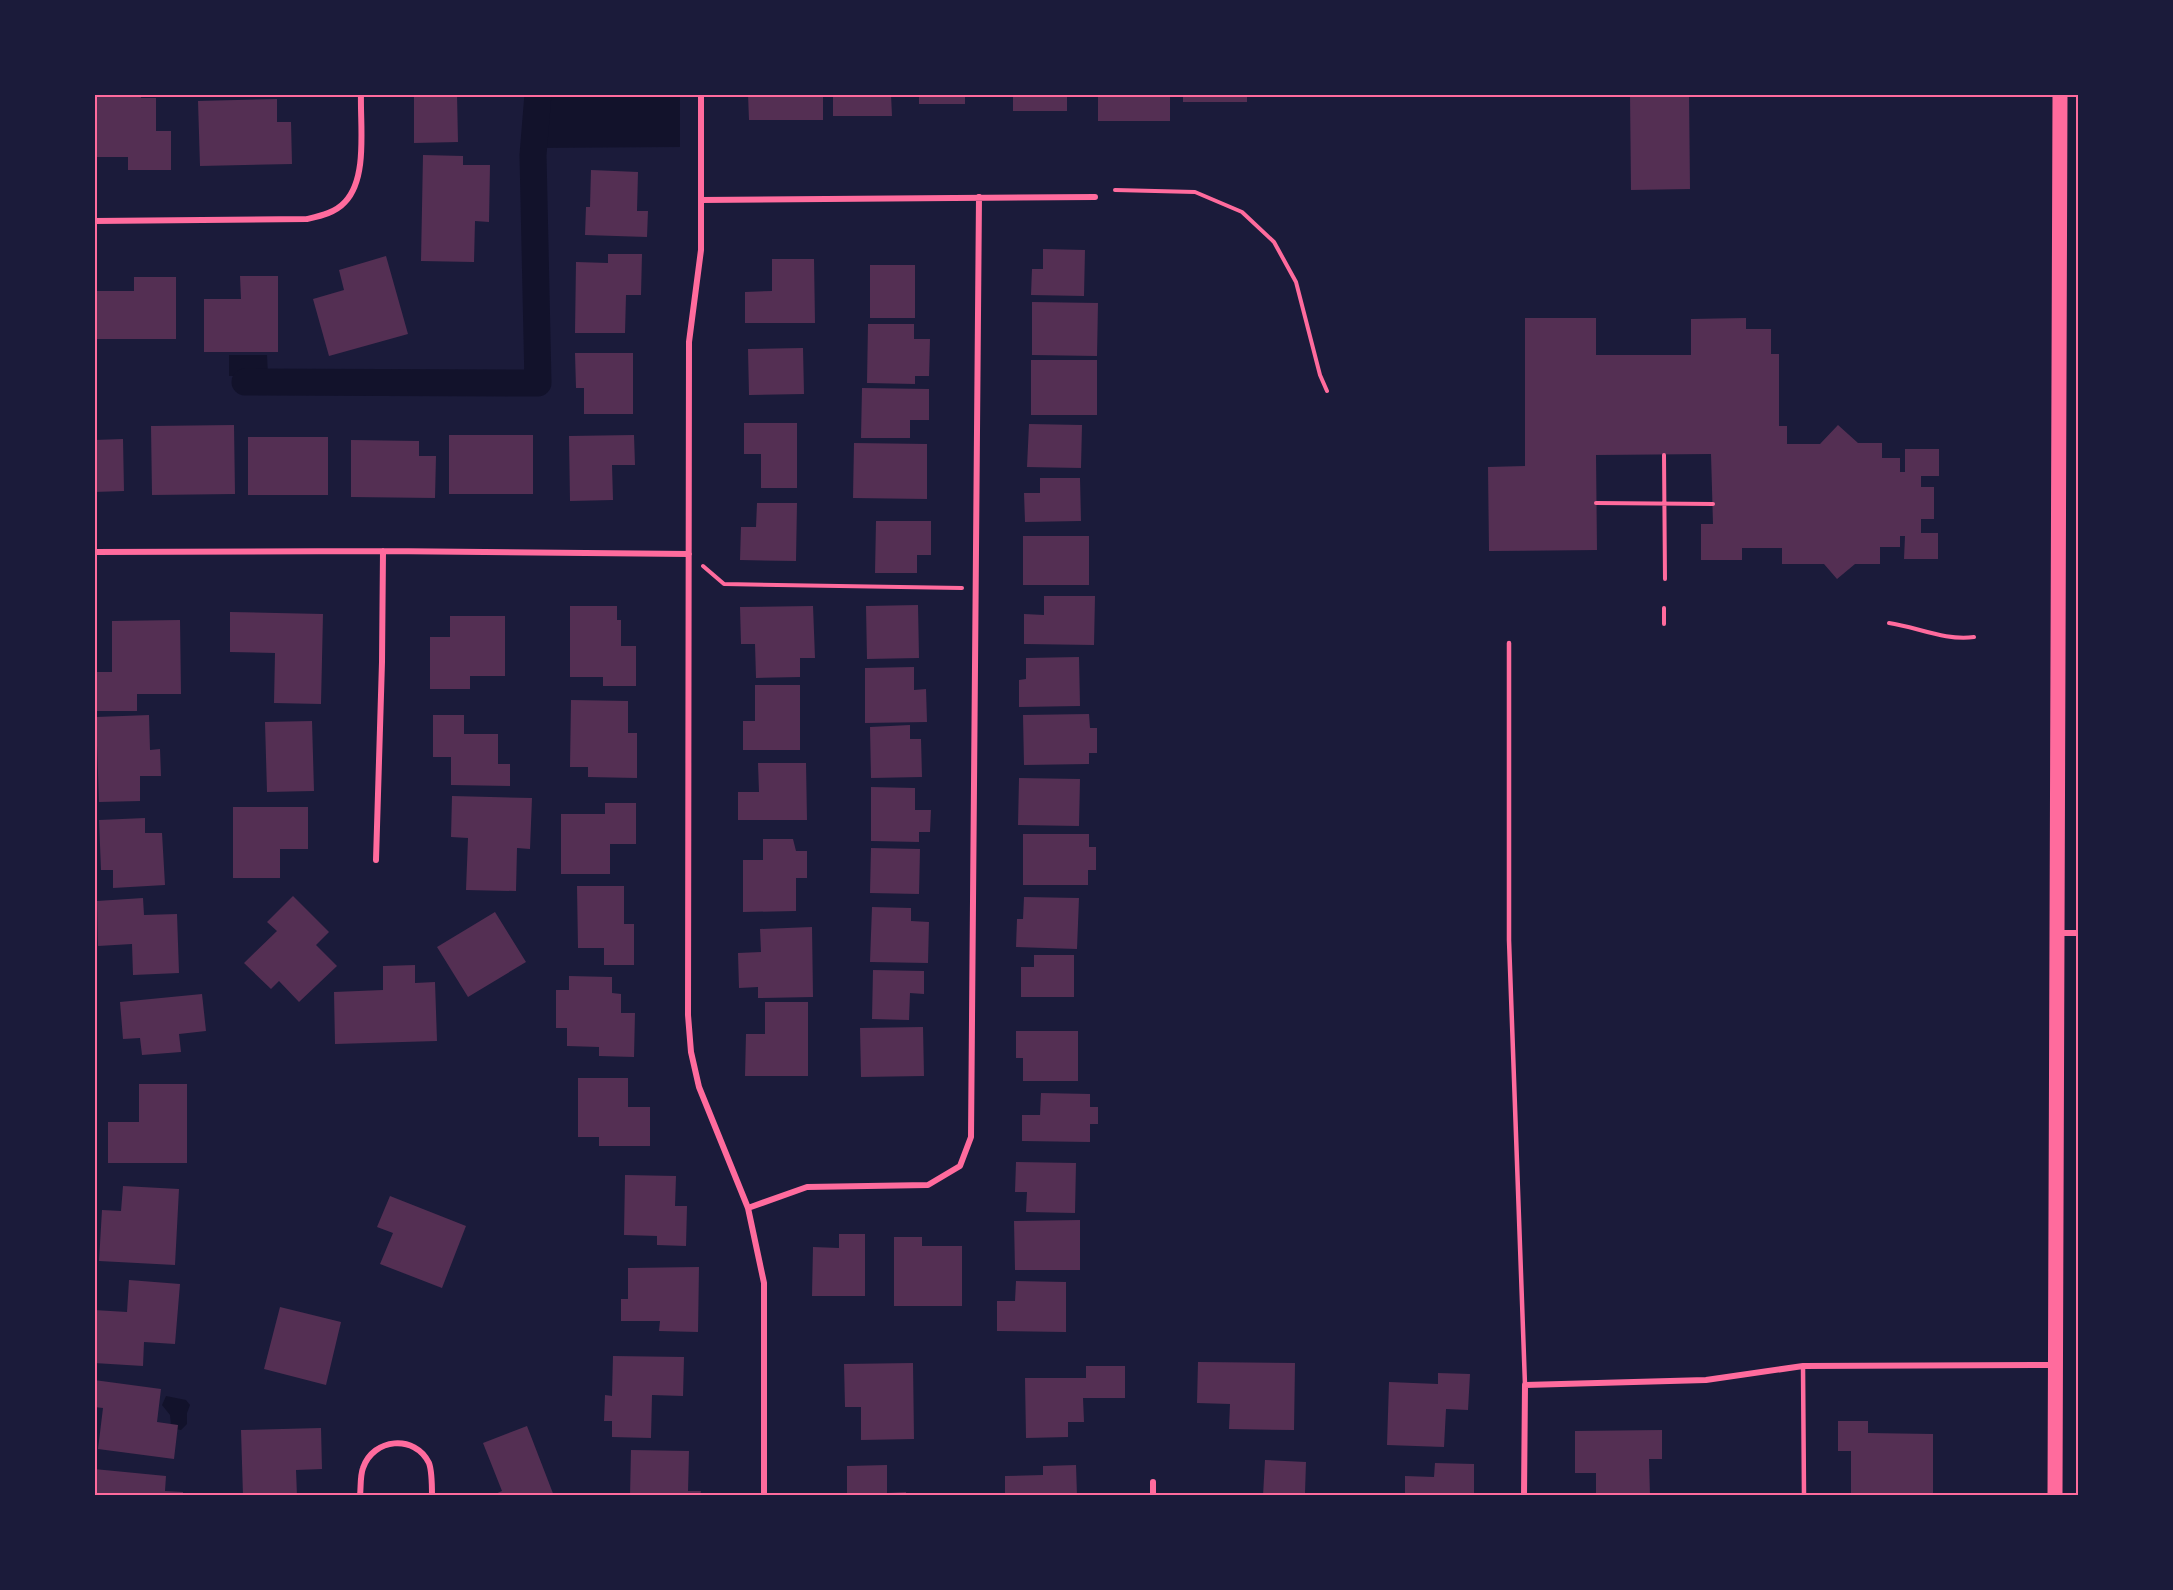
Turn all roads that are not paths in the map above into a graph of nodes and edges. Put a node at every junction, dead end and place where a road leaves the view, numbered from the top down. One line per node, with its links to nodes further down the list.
1 (361, 94): 7 (street)
2 (701, 94): 6 (street)
3 (2060, 94): 13 (main road)
4 (979, 197): 5 (street); 6 (street); 15 (street)
5 (1095, 197)
6 (701, 200): 10 (street)
7 (94, 221)
8 (382, 551): 9 (street); 10 (street); 12 (street)
9 (94, 552)
10 (689, 554): 15 (street)
11 (1509, 644): 18 (lane)
12 (376, 860)
13 (2056, 933): 14 (street); 16 (main road)
14 (2079, 933)
15 (748, 1208): 22 (street)
16 (2056, 1365): 17 (street); 26 (main road)
17 (1803, 1366): 18 (street); 25 (lane)
18 (1526, 1384): 24 (street)
19 (1153, 1482): 23 (street)
20 (360, 1496): 21 (street)
21 (432, 1496)
22 (764, 1496)
23 (1153, 1496)
24 (1524, 1496)
25 (1804, 1496)
26 (2055, 1496)

